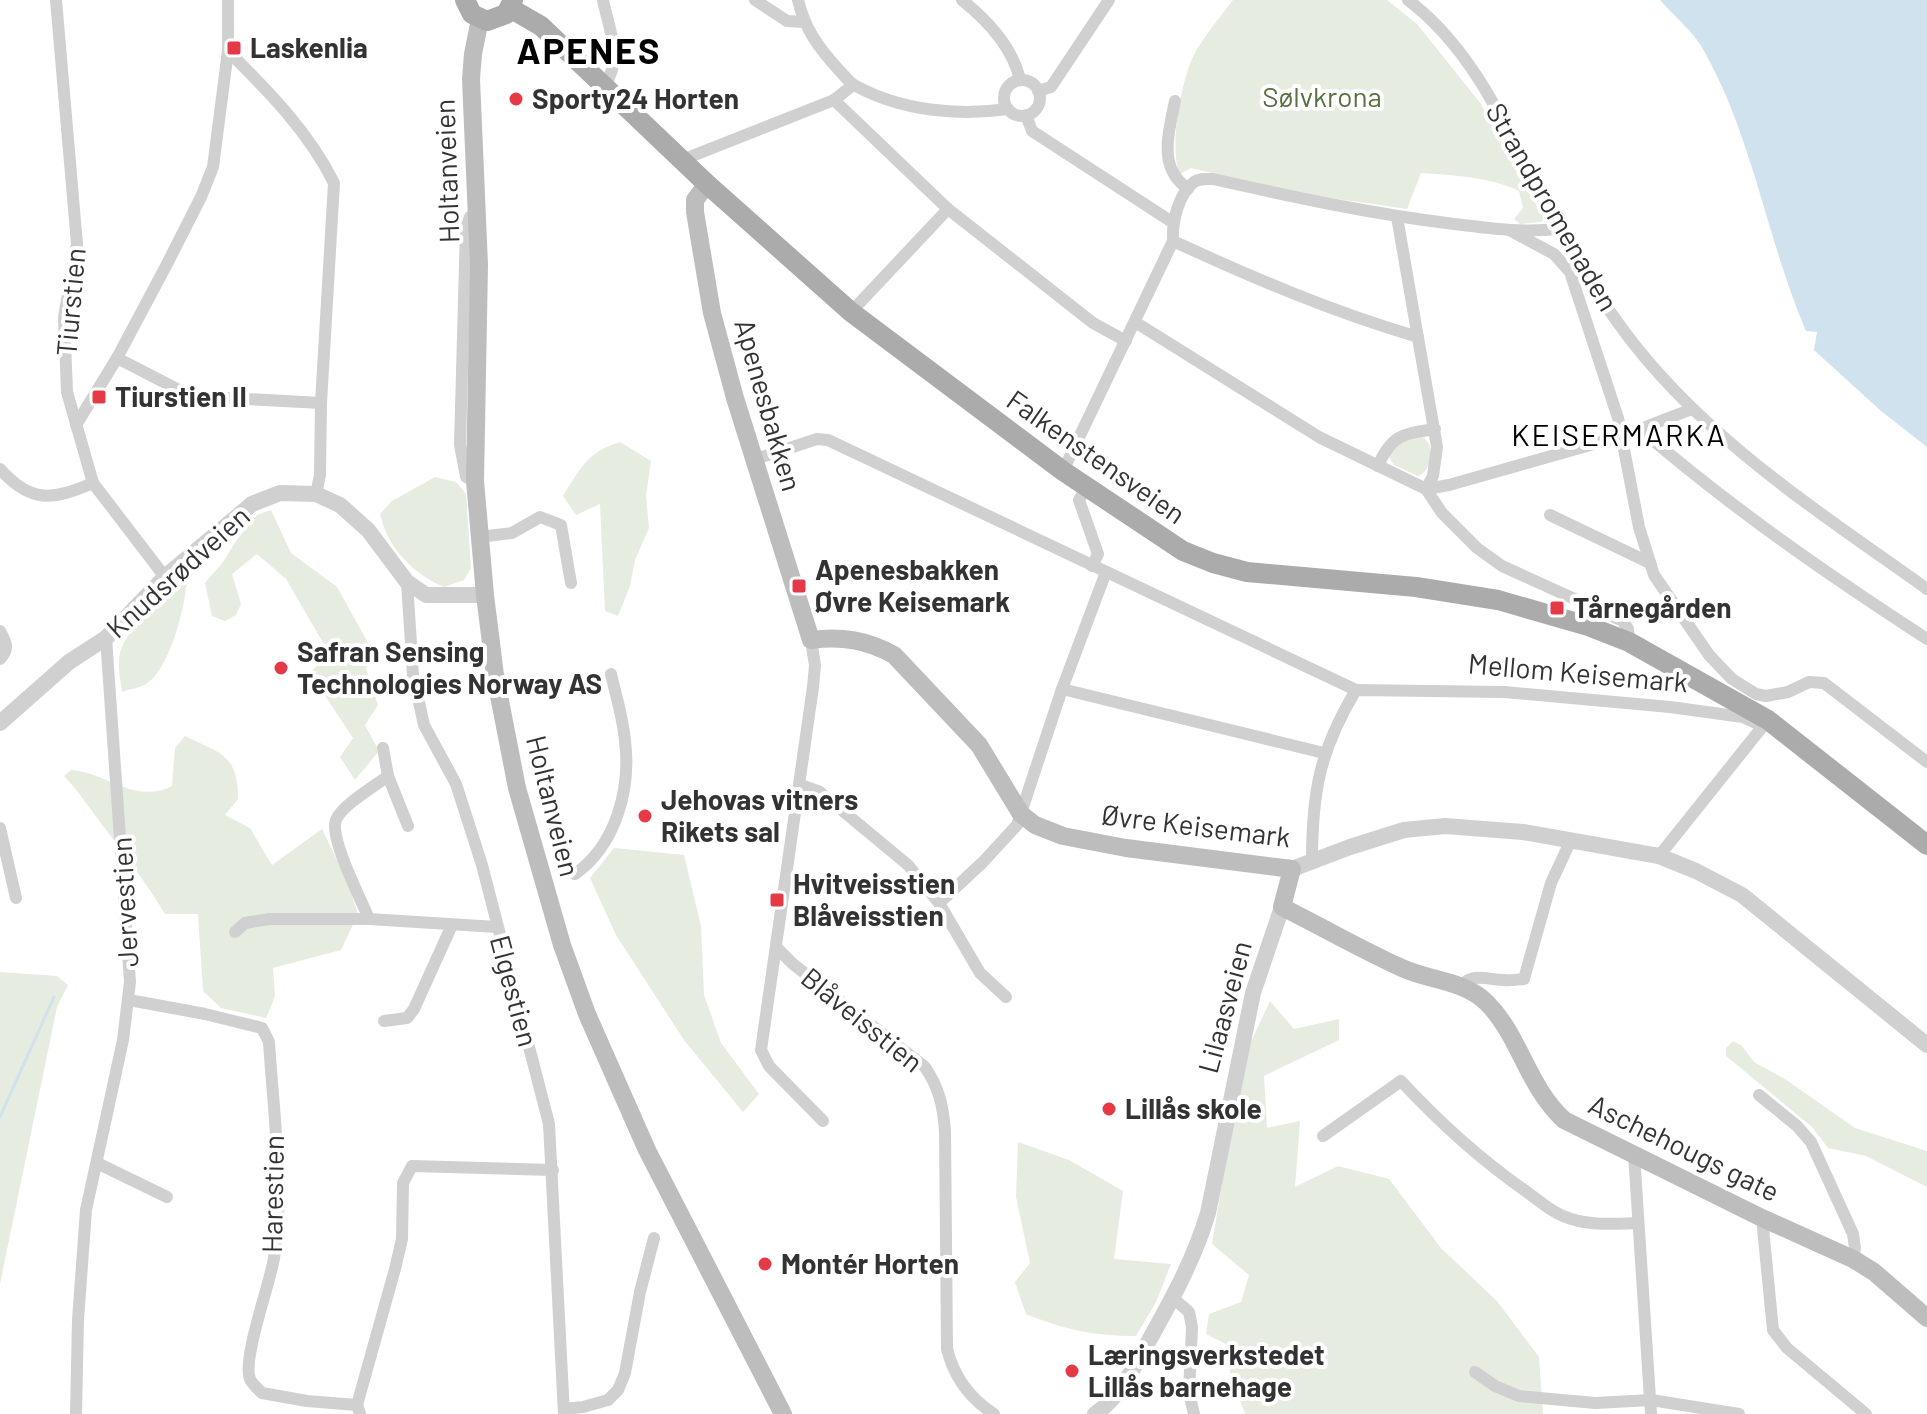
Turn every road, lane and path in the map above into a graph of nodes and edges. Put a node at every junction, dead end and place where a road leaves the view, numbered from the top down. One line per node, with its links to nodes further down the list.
1 (56, 0): 38 (street, Tiurstien)
2 (228, 0): 13 (street)
3 (465, 0): 11 (main road)
4 (603, 0): 16 (street)
5 (755, 0): 12 (street)
6 (798, 0): 12 (street)
7 (962, 0): 14 (street)
8 (1109, 0): 17 (street)
9 (1408, 0): 28 (street, Strandpromenaden)
10 (511, 4): 11 (main road, Falkenstensveien); 16 (main road, Falkenstensveien)
11 (480, 19): 51 (main road, Holtanveien)
12 (804, 22): 15 (street)
13 (228, 51): 35 (street); 36 (street)
14 (1020, 80): 17 (street); 20 (street)
15 (853, 85): 18 (street); 20 (street)
16 (604, 86): 22 (main road, Falkenstensveien)
17 (1038, 91): 21 (street)
18 (834, 100): 22 (street); 25 (street)
19 (1175, 101): 24 (street)
20 (1008, 109): 21 (street)
21 (1026, 115): 27 (street)
22 (682, 160): 23 (main road, Falkenstensveien)
23 (707, 184): 31 (main road, Falkenstensveien); 42 (main road, Apenesbakken)
24 (1188, 189): 26 (street); 27 (street)
25 (948, 209): 31 (street); 34 (street)
26 (1397, 217): 29 (street); 33 (street)
27 (1172, 222): 30 (street)
28 (1557, 229): 29 (street); 37 (street, Strandpromenaden)
29 (1511, 231): 41 (street)
30 (1173, 241): 32 (street); 33 (street)
31 (851, 312): 45 (main road, Falkenstensveien)
32 (1135, 322): 34 (street); 43 (street)
33 (1418, 337): 39 (street)
34 (1126, 341): 45 (street)
35 (117, 358): 36 (street); 38 (street)
36 (321, 403): 49 (street)
37 (1692, 409): 40 (street); 58 (street, Strandpromenaden)
38 (76, 425): 46 (street, Tiurstien)
39 (1435, 429): 43 (street); 48 (street)
40 (1640, 429): 41 (street); 62 (street)
41 (1622, 436): 48 (street); 52 (street)
42 (753, 460): 53 (street); 63 (main road, Apenesbakken)
43 (1378, 466): 48 (street)
44 (0, 469): 46 (street)
45 (1063, 471): 47 (main road, Falkenstensveien)
46 (93, 483): 55 (street, Tiurstien)
47 (1086, 488): 53 (street); 64 (main road, Falkenstensveien)
48 (1426, 489): 64 (street)
49 (316, 494): 55 (street, Knudsrødveien); 56 (street)
50 (1550, 515): 52 (street)
51 (479, 537): 57 (street); 59 (main road, Holtanveien)
52 (1650, 563): 73 (street)
53 (1092, 566): 54 (street)
54 (1106, 572): 67 (street); 68 (street)
55 (165, 577): 61 (street, Knudsrødveien)
56 (407, 582): 59 (street); 90 (street, Elgestien)
57 (571, 583)
58 (1927, 589)
59 (485, 595): 116 (main road, Holtanveien)
60 (0, 631): 65 (street)
61 (106, 638): 69 (street, Knudsrødveien); 95 (street, Jervestien)
62 (1927, 639)
63 (811, 640): 75 (street); 76 (main road, Øvre Keisemark)
64 (1629, 642): 70 (main road, Falkenstensveien)
65 (0, 659)
66 (611, 674): 84 (street)
67 (1062, 689): 72 (street); 76 (street)
68 (1356, 690): 70 (street, Mellom Keisemark); 72 (street)
69 (3, 716)
70 (1766, 723): 80 (main road, Mellom Keisemark); 81 (street)
71 (383, 748): 74 (street)
72 (1324, 753): 82 (street)
73 (1927, 762)
74 (388, 776): 77 (street); 88 (street)
75 (801, 785): 86 (street); 92 (street)
76 (1021, 814): 83 (main road, Øvre Keisemark); 86 (street)
77 (408, 826)
78 (0, 828): 85 (street)
79 (1571, 840): 81 (street, Øvre Keisemark); 82 (street, Øvre Keisemark); 93 (street)
80 (1927, 845)
81 (1659, 856): 97 (street, Øvre Keisemark)
82 (1312, 861): 83 (street, Øvre Keisemark)
83 (1292, 869): 87 (main road, Lilaasveien)
84 (575, 874)
85 (16, 898)
86 (939, 903): 94 (street)
87 (1282, 907): 93 (main road, Aschehougs gate); 109 (street, Lilaasveien)
88 (369, 919): 89 (street); 91 (street)
89 (452, 925): 90 (street); 96 (street)
90 (497, 927): 103 (street, Elgestien)
91 (235, 932)
92 (777, 948): 99 (street); 117 (street, Blåveisstien)
93 (1461, 986): 101 (main road, Aschehougs gate)
94 (1006, 997)
95 (129, 1000): 102 (street, Jervestien); 113 (street, Harestien)
96 (384, 1021)
97 (1926, 1042)
98 (1759, 1095): 108 (street, Aschehougs gate)
99 (823, 1121)
100 (1323, 1136): 106 (street)
101 (1634, 1154): 105 (main road, Aschehougs gate); 106 (street)
102 (97, 1163): 104 (street); 115 (street, Jervestien)
103 (553, 1170): 113 (street); 114 (street, Elgestien)
104 (167, 1197)
105 (1762, 1218): 108 (main road, Aschehougs gate); 122 (street)
106 (1637, 1223): 112 (street)
107 (654, 1238): 114 (street)
108 (1853, 1259): 110 (main road, Aschehougs gate)
109 (1173, 1298): 118 (street, Lilaasveien); 119 (street)
110 (1927, 1318)
111 (1475, 1372): 112 (street)
112 (1651, 1400): 120 (street); 121 (street)
113 (359, 1409)
114 (564, 1412)
115 (76, 1414)
116 (783, 1414)
117 (994, 1414)
118 (1095, 1414)
119 (1194, 1414)
120 (1651, 1414)
121 (1739, 1414)
122 (1866, 1414)

